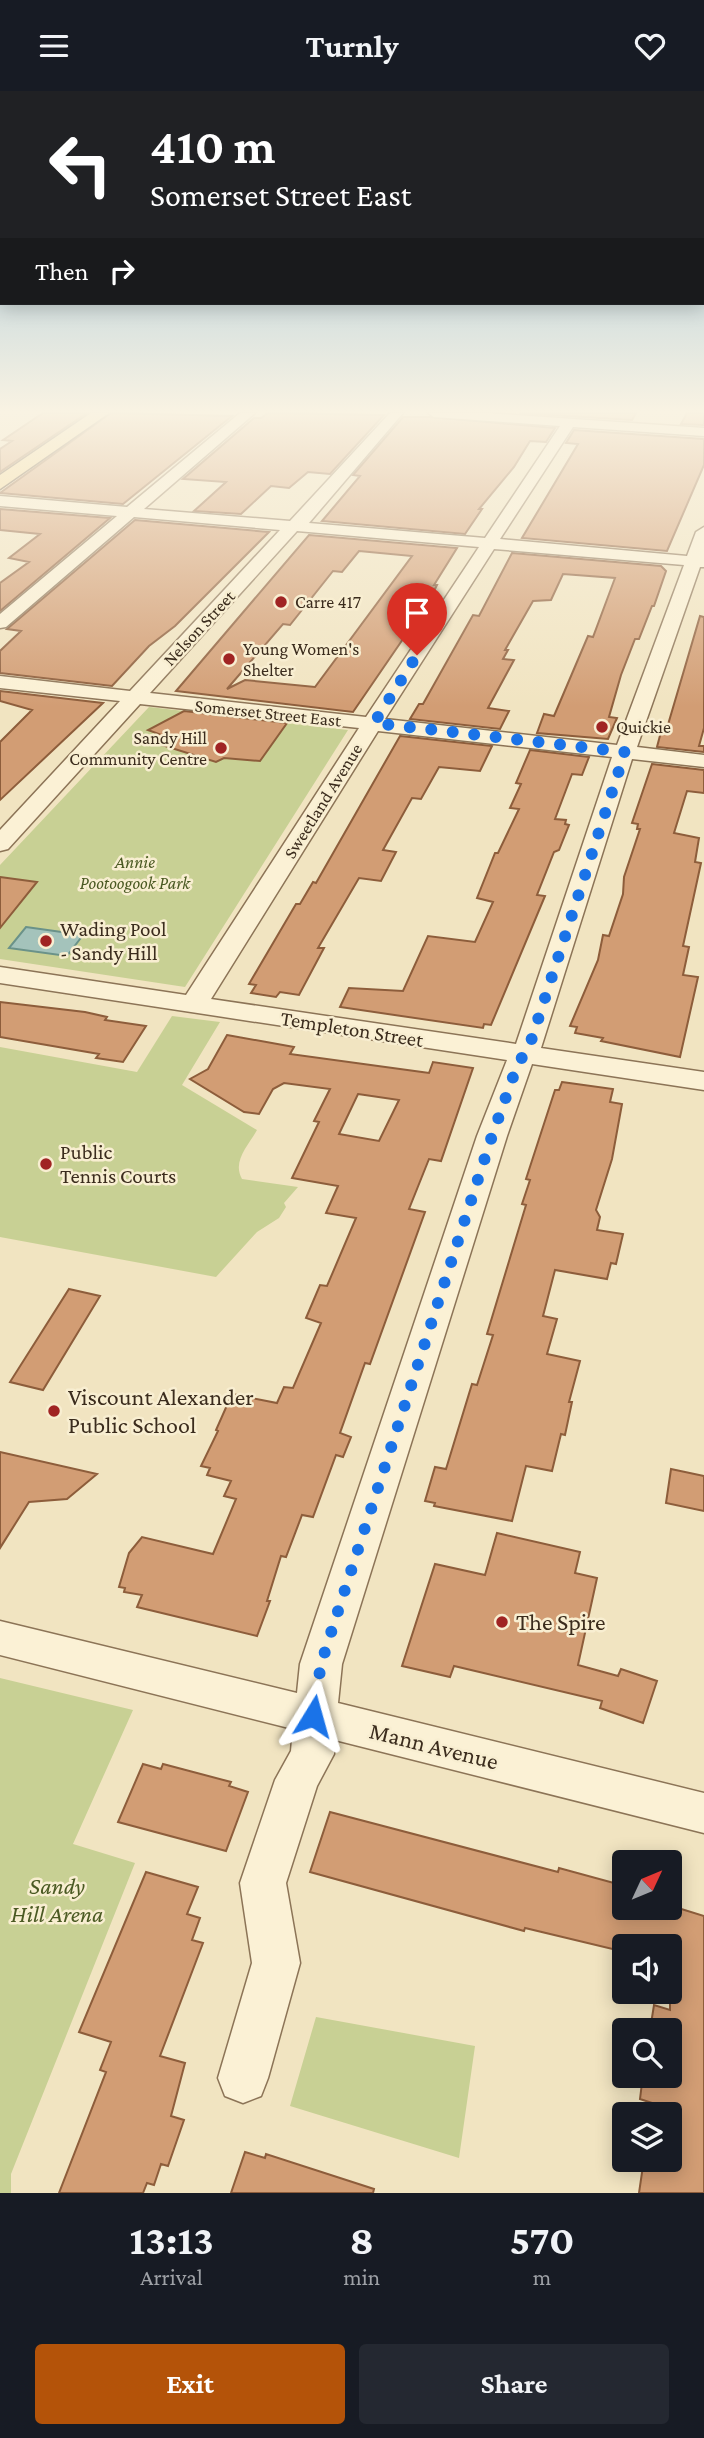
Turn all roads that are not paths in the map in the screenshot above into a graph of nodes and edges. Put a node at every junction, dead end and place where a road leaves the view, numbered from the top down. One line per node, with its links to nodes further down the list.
1 (122, 511): 4 (street)
2 (310, 511): 5 (street, Nelson Street)
3 (511, 511): 7 (street, Sweetland Avenue)
4 (133, 512): 5 (street); 9 (street)
5 (293, 526): 7 (street); 11 (street, Nelson Street)
6 (704, 532): 8 (street)
7 (489, 544): 8 (street); 12 (street, Sweetland Avenue)
8 (699, 562): 13 (street)
9 (0, 623)
10 (0, 682): 11 (street, Somerset Street East)
11 (134, 698): 12 (street, Somerset Street East); 15 (street, Nelson Street)
12 (374, 723): 13 (street, Somerset Street East); 17 (street, Sweetland Avenue)
13 (625, 752): 14 (street, Somerset Street East); 18 (street)
14 (704, 761)
15 (0, 844)
16 (0, 975): 17 (street, Templeton Street)
17 (192, 1005): 18 (street, Templeton Street)
18 (525, 1055): 19 (street, Templeton Street); 21 (street)
19 (704, 1081)
20 (0, 1638): 21 (street, Mann Avenue)
21 (313, 1716): 22 (street, Mann Avenue); 23 (street)
22 (704, 1813)
23 (243, 2078)

